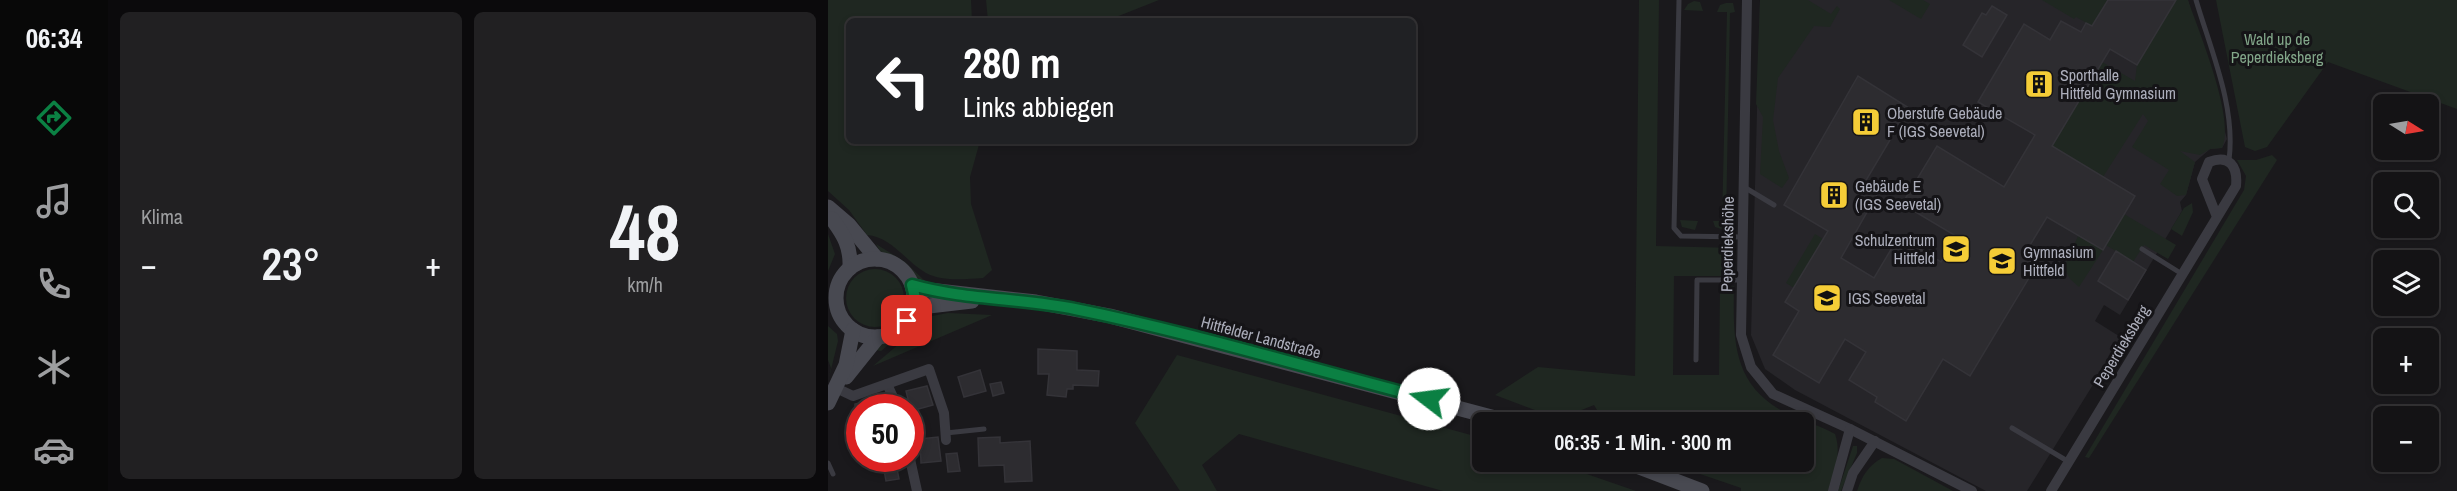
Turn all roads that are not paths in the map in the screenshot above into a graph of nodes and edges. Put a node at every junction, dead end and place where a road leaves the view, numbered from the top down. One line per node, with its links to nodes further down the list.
1 (1679, 0): 10 (lane)
2 (1747, 0): 5 (street, Peperdiekshöhe)
3 (2196, 0): 4 (lane)
4 (2229, 160): 9 (street, Peperdieksberg); 9 (street)
5 (1743, 186): 6 (lane); 10 (street, Peperdiekshöhe)
6 (1774, 205)
7 (828, 207): 12 (main road)
8 (828, 215): 13 (main road)
9 (2217, 217): 14 (street, Peperdieksberg)
10 (1742, 237): 15 (street, Peperdiekshöhe)
11 (2142, 249): 14 (lane)
12 (878, 259): 13 (main road); 16 (main road)
13 (850, 268): 17 (main road)
14 (2182, 274): 34 (street, Peperdieksberg)
15 (1741, 280): 23 (lane); 31 (street, Peperdiekshöhe)
16 (912, 285): 18 (main road, Hittfelder Landstraße); 19 (main road)
17 (832, 291): 20 (main road)
18 (996, 299): 19 (main road, Hittfelder Landstraße); 28 (main road, Hittfelder Landstraße)
19 (912, 311): 22 (main road)
20 (834, 313): 21 (main road)
21 (853, 330): 22 (main road); 25 (main road)
22 (878, 337): 25 (main road)
23 (1696, 360)
24 (887, 384): 25 (street); 26 (street); 32 (street)
25 (836, 388): 27 (main road)
26 (892, 394)
27 (828, 403)
28 (1472, 412)
29 (2012, 428): 34 (lane)
30 (984, 429): 32 (lane)
31 (1850, 429): 33 (street, Peperdiekshöhe); 41 (street)
32 (946, 436)
33 (1875, 441): 42 (street); 43 (street, Peperdiekshöhe)
34 (2069, 462): 44 (street, Peperdieksberg)
35 (828, 463): 38 (lane)
36 (913, 472): 39 (street)
37 (1652, 472): 40 (main road)
38 (833, 474)
39 (917, 491)
40 (1702, 491)
41 (1833, 491)
42 (1847, 491)
43 (1972, 491)
44 (2051, 491)

